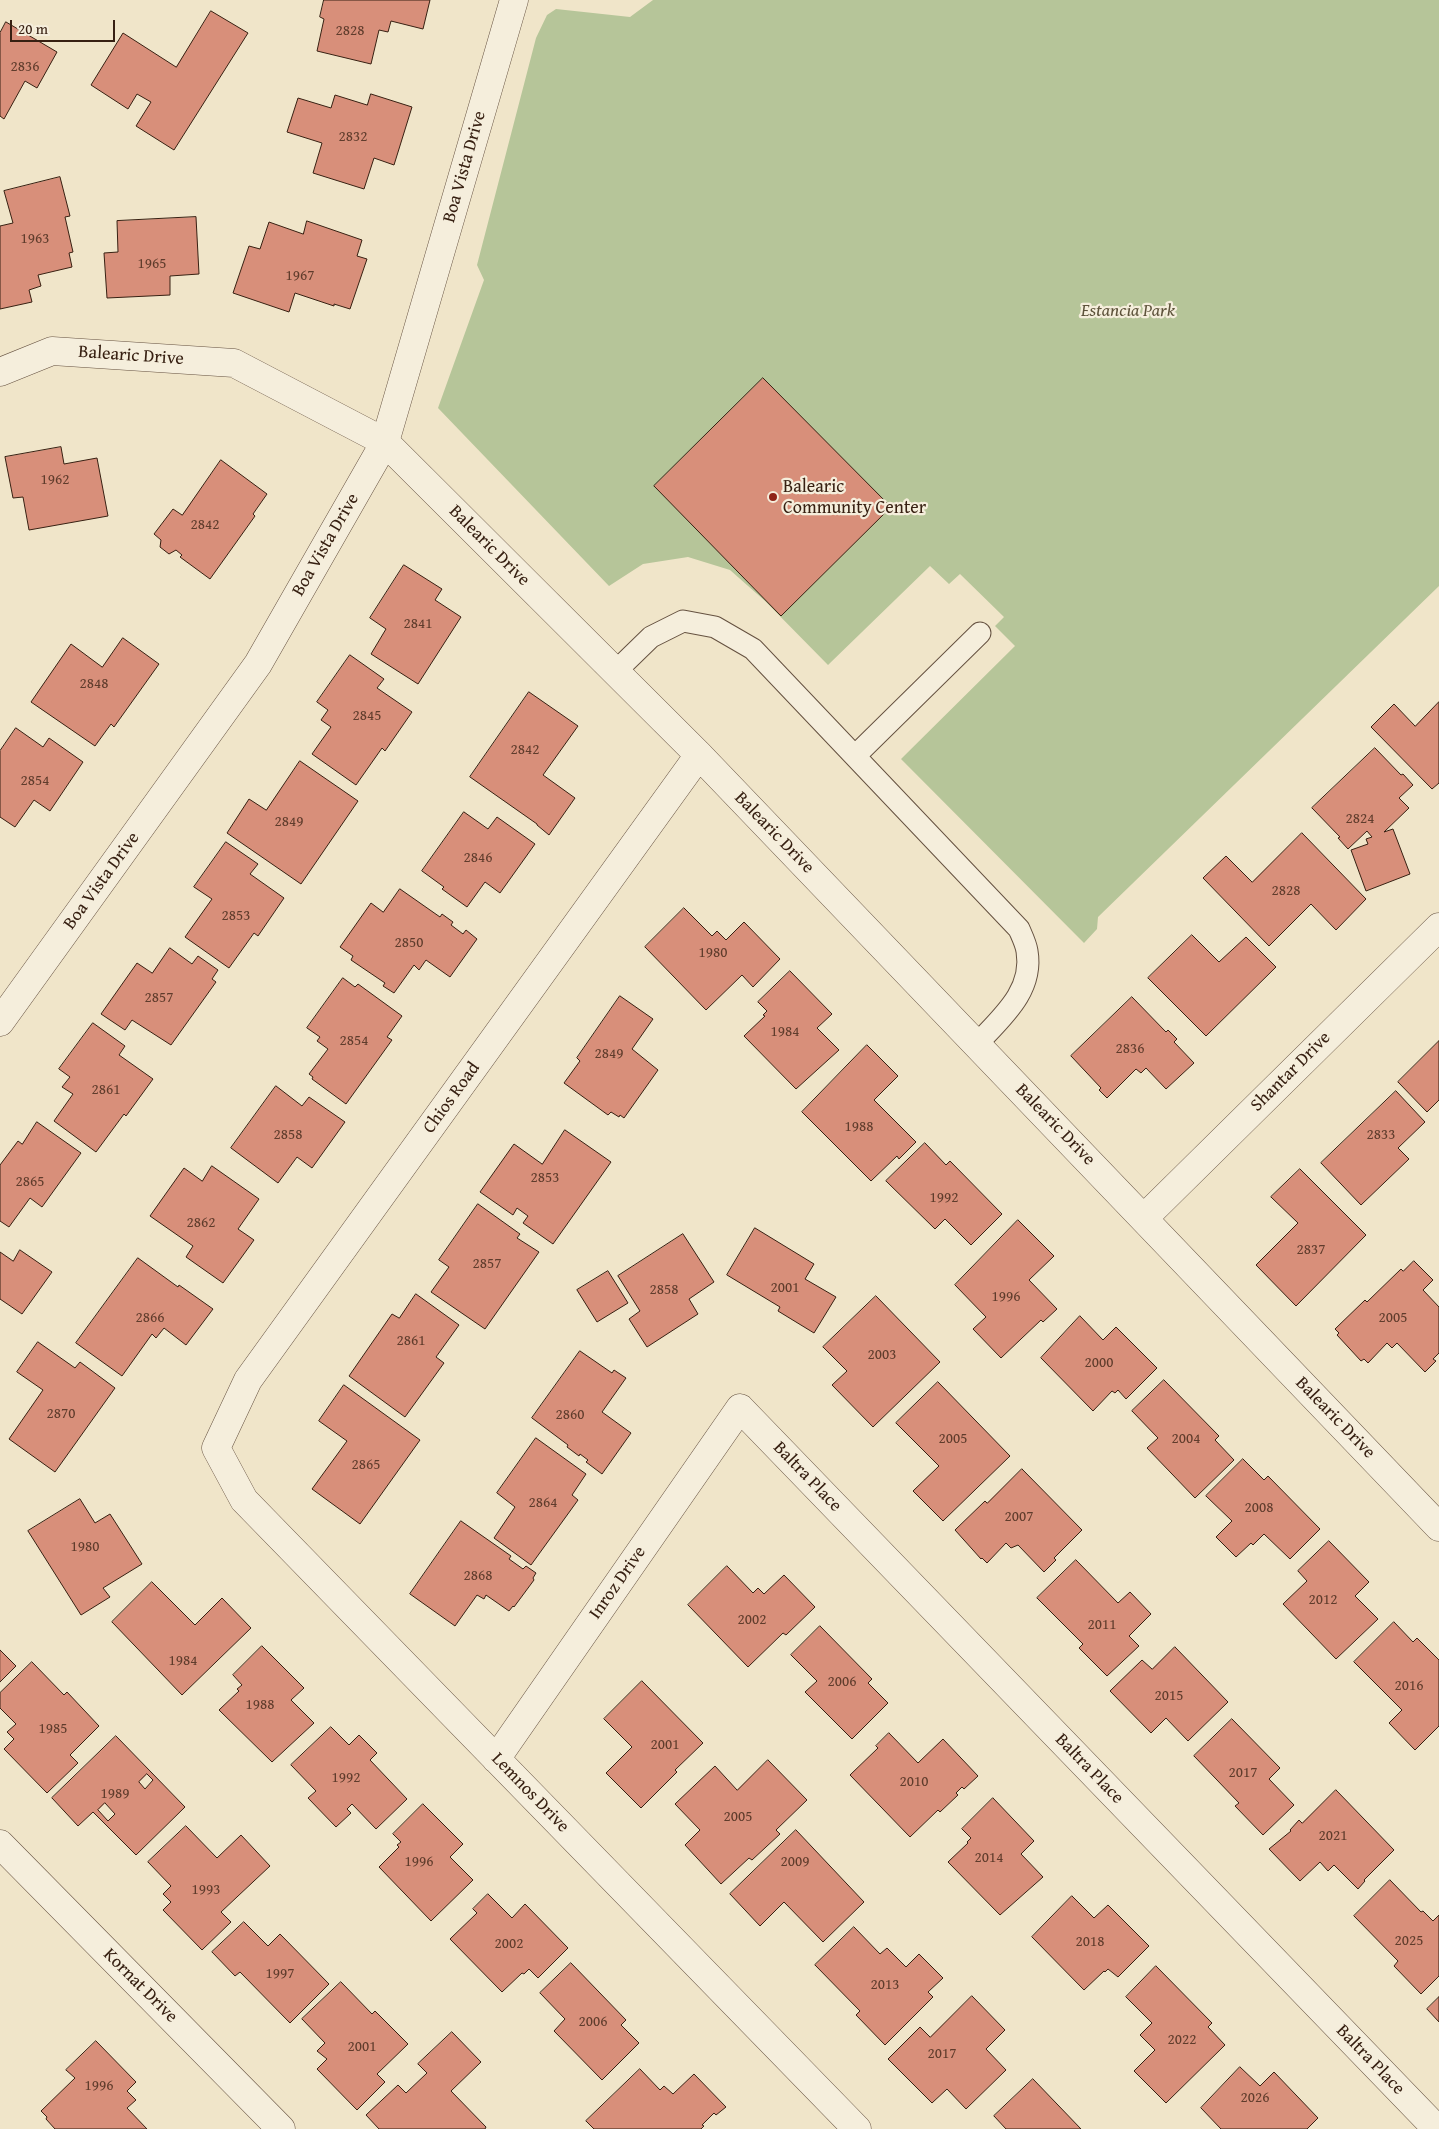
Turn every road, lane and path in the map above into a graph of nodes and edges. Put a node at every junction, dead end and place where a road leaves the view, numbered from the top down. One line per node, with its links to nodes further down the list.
1 (514, 0): 3 (street, Boa Vista Drive)
2 (0, 372): 3 (street, Balearic Drive)
3 (385, 442): 5 (street, Balearic Drive); 9 (street, Boa Vista Drive)
4 (980, 633): 7 (lane)
5 (615, 672): 6 (street, Balearic Drive); 7 (lane)
6 (699, 755): 10 (street, Balearic Drive); 13 (street, Chios Road)
7 (855, 756): 10 (lane)
8 (1439, 927): 11 (street, Shantar Drive)
9 (0, 1022)
10 (976, 1044): 11 (street, Balearic Drive)
11 (1144, 1218): 14 (street, Balearic Drive)
12 (740, 1408): 15 (street, Inroz Drive); 19 (street, Baltra Place)
13 (216, 1448): 15 (street, Lemnos Drive)
14 (1439, 1526)
15 (496, 1759): 18 (street, Lemnos Drive)
16 (0, 1844): 17 (street, Kornat Drive)
17 (281, 2129)
18 (857, 2129)
19 (1437, 2129)

